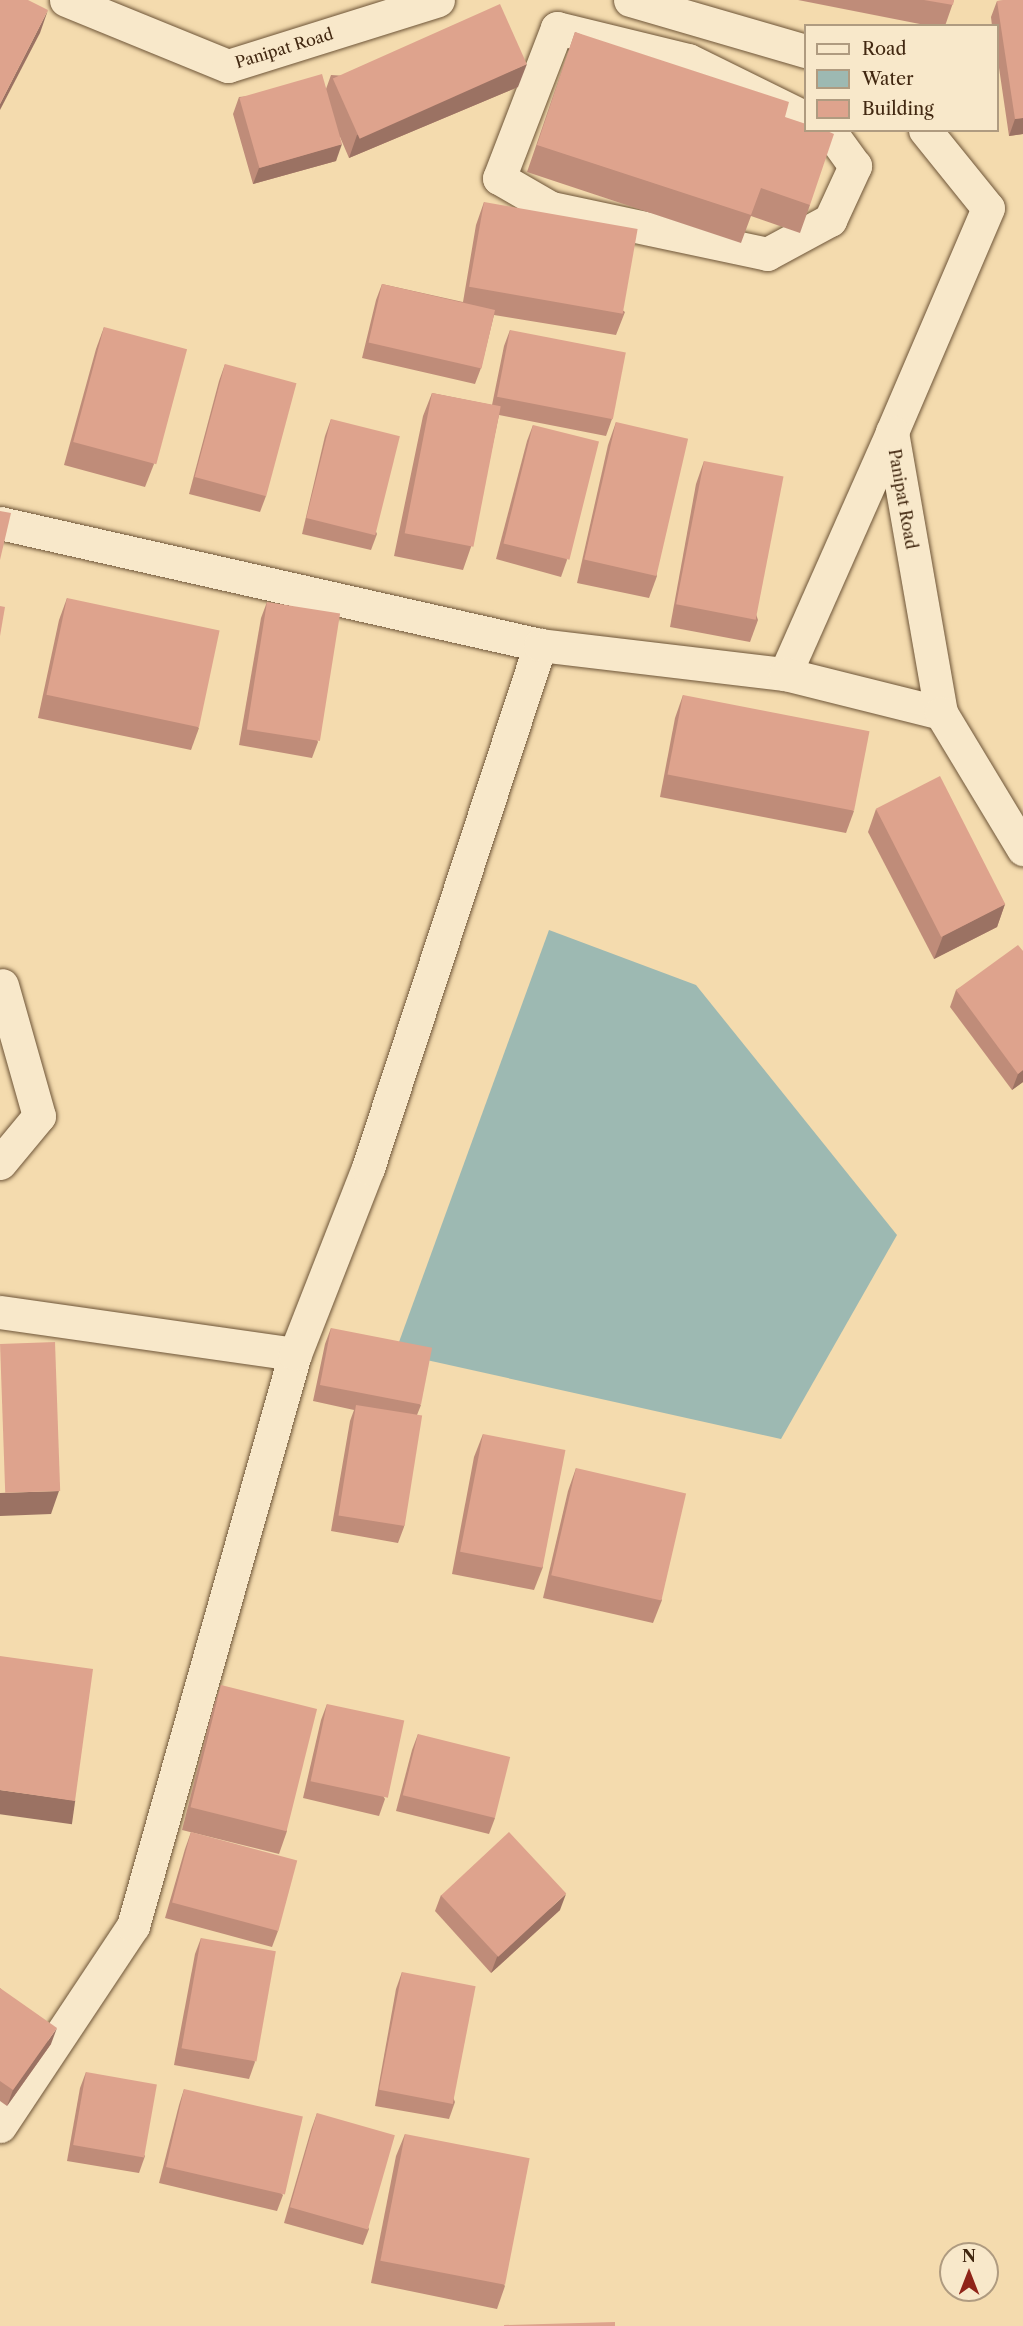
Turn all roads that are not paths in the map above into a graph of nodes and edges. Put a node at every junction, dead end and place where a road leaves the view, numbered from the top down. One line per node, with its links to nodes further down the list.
1 (66, 0): 2 (street, Panipat Road)
2 (438, 0)
3 (630, 0): 4 (street)
4 (704, 21): 5 (street); 6 (street)
5 (804, 50)
6 (688, 60): 7 (street); 8 (street)
7 (804, 117)
8 (830, 132)
9 (927, 132): 10 (street, Panipat Road)
10 (892, 432): 13 (street); 14 (street, Panipat Road)
11 (0, 523): 12 (street)
12 (540, 645): 13 (street); 19 (street)
13 (785, 674): 14 (street)
14 (940, 713): 15 (street, Panipat Road)
15 (1023, 849)
16 (1, 984): 17 (street)
17 (0, 1163)
18 (0, 1312): 19 (street)
19 (295, 1354): 20 (street)
20 (0, 2126)

